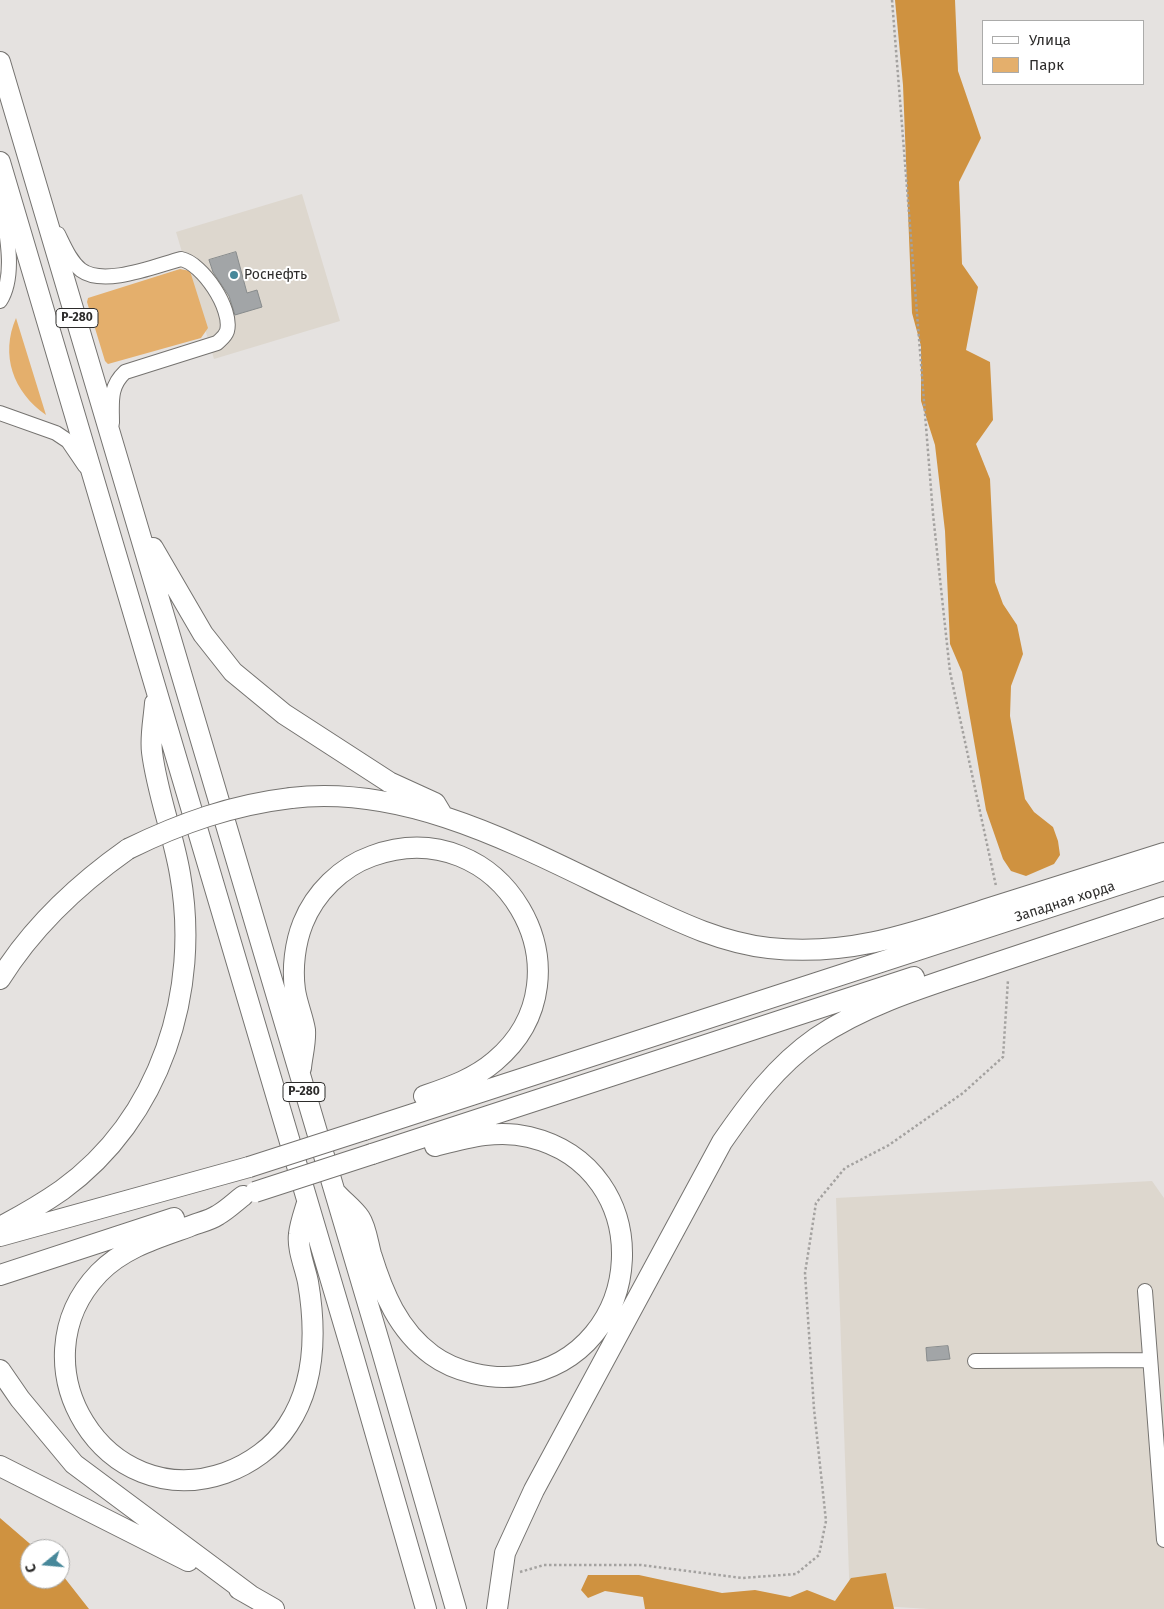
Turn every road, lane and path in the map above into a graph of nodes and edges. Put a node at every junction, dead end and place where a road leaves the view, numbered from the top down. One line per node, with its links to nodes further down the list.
1 (892, 0): 15 (path)
2 (0, 62): 5 (highway, Р-280)
3 (0, 162): 9 (highway, Р-280)
4 (0, 191): 6 (lane)
5 (42, 200): 8 (highway, Р-280); 8 (lane)
6 (0, 301)
7 (0, 413): 9 (lane)
8 (113, 438): 10 (highway, Р-280)
9 (95, 480): 11 (highway, Р-280)
10 (137, 520): 12 (highway); 20 (highway, Р-280)
11 (156, 691): 25 (highway, Р-280); 26 (highway)
12 (444, 817): 13 (highway); 18 (highway, bridge)
13 (1164, 853)
14 (1164, 870): 21 (highway, Западная хорда)
15 (996, 886)
16 (1164, 896): 22 (highway, Западная хорда)
17 (1164, 907): 40 (highway)
18 (0, 979)
19 (1008, 980): 35 (path)
20 (300, 1077): 21 (highway); 23 (highway, Р-280)
21 (364, 1130): 27 (highway, Западная хорда, bridge)
22 (372, 1154): 23 (highway); 24 (highway, Западная хорда, bridge)
23 (332, 1189): 39 (highway, Р-280)
24 (249, 1194): 25 (highway); 28 (highway, Западная хорда)
25 (307, 1203): 38 (highway, Р-280)
26 (0, 1227)
27 (0, 1236)
28 (0, 1275)
29 (1144, 1291): 30 (lane)
30 (1150, 1360): 31 (lane); 34 (lane)
31 (974, 1362)
32 (0, 1370): 36 (highway)
33 (0, 1466): 36 (highway)
34 (1164, 1540)
35 (518, 1572)
36 (250, 1595): 37 (highway)
37 (274, 1609)
38 (426, 1609)
39 (456, 1609)
40 (497, 1609)

